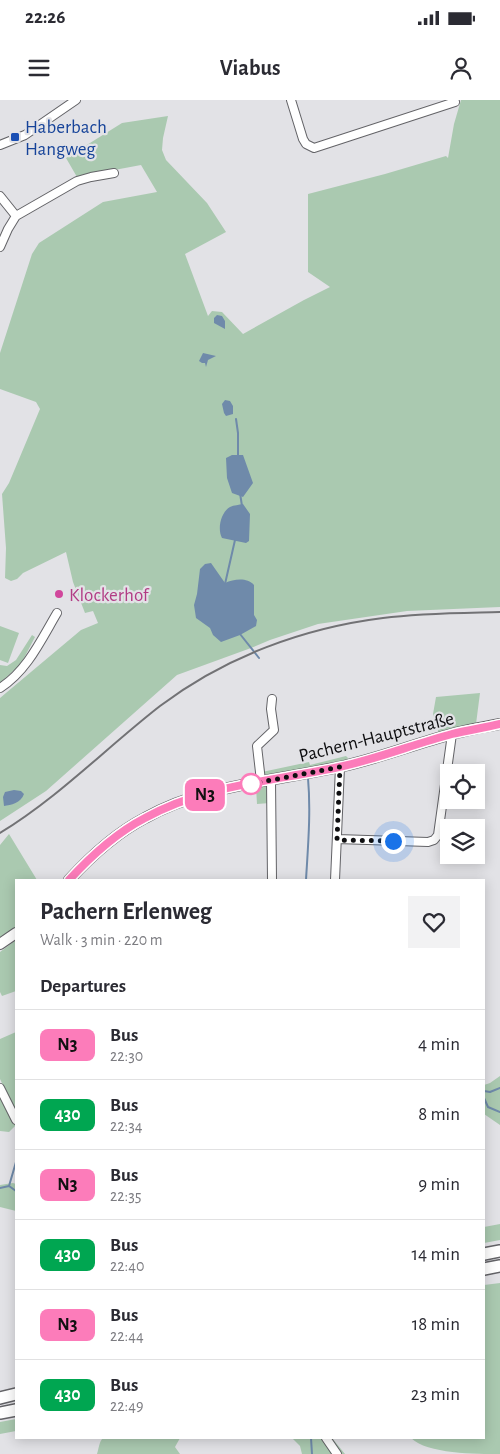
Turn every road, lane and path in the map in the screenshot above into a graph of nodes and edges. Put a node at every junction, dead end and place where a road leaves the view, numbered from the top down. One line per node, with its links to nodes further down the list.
1 (76, 100): 5 (street)
2 (291, 100): 3 (street)
3 (456, 101): 4 (street)
4 (452, 112)
5 (0, 145)
6 (114, 173): 8 (street)
7 (0, 196): 8 (street)
8 (16, 216): 9 (street)
9 (0, 247)
10 (58, 613): 11 (street)
11 (0, 688)
12 (272, 698): 16 (street, Pachern-Hauptstraße)
13 (500, 724): 14 (main road, Pachern-Hauptstraße)
14 (452, 734): 15 (main road, Pachern-Hauptstraße); 17 (street)
15 (340, 767): 16 (main road, Pachern-Hauptstraße); 17 (street)
16 (266, 780): 18 (main road, Pachern-Hauptstraße); 19 (street)
17 (337, 840): 20 (street)
18 (70, 879)
19 (272, 879)
20 (335, 879)
21 (15, 934): 22 (main road)
22 (0, 944)
23 (0, 1088): 24 (street)
24 (15, 1118)
25 (500, 1251): 26 (highway)
26 (485, 1254)
27 (500, 1266): 28 (highway)
28 (485, 1269)
29 (15, 1394): 30 (highway)
30 (0, 1398)
31 (15, 1410): 32 (highway)
32 (0, 1413)
33 (327, 1439): 34 (street)
34 (337, 1454)

